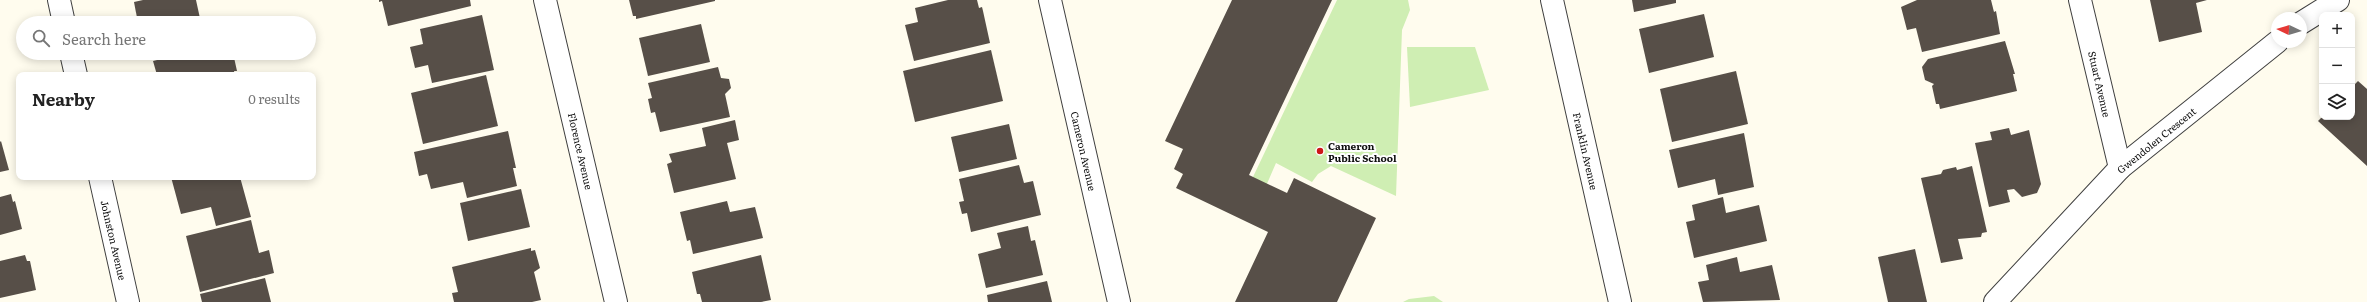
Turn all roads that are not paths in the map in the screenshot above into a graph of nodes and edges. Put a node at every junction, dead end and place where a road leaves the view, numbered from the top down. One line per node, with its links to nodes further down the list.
1 (59, 0): 7 (street)
2 (545, 0): 15 (street, Florence Avenue)
3 (1050, 0): 16 (street, Cameron Avenue)
4 (1552, 0): 17 (street, Franklin Avenue)
5 (2080, 0): 12 (street, Stuart Avenue)
6 (2338, 0): 8 (street)
7 (62, 16)
8 (2307, 19)
9 (2271, 47): 12 (street, Gwendolen Crescent)
10 (73, 60): 11 (street)
11 (75, 72)
12 (2120, 168): 18 (street, Gwendolen Crescent)
13 (101, 180): 14 (street, Johnston Avenue)
14 (128, 302)
15 (616, 302)
16 (1119, 302)
17 (1620, 302)
18 (1995, 302)

